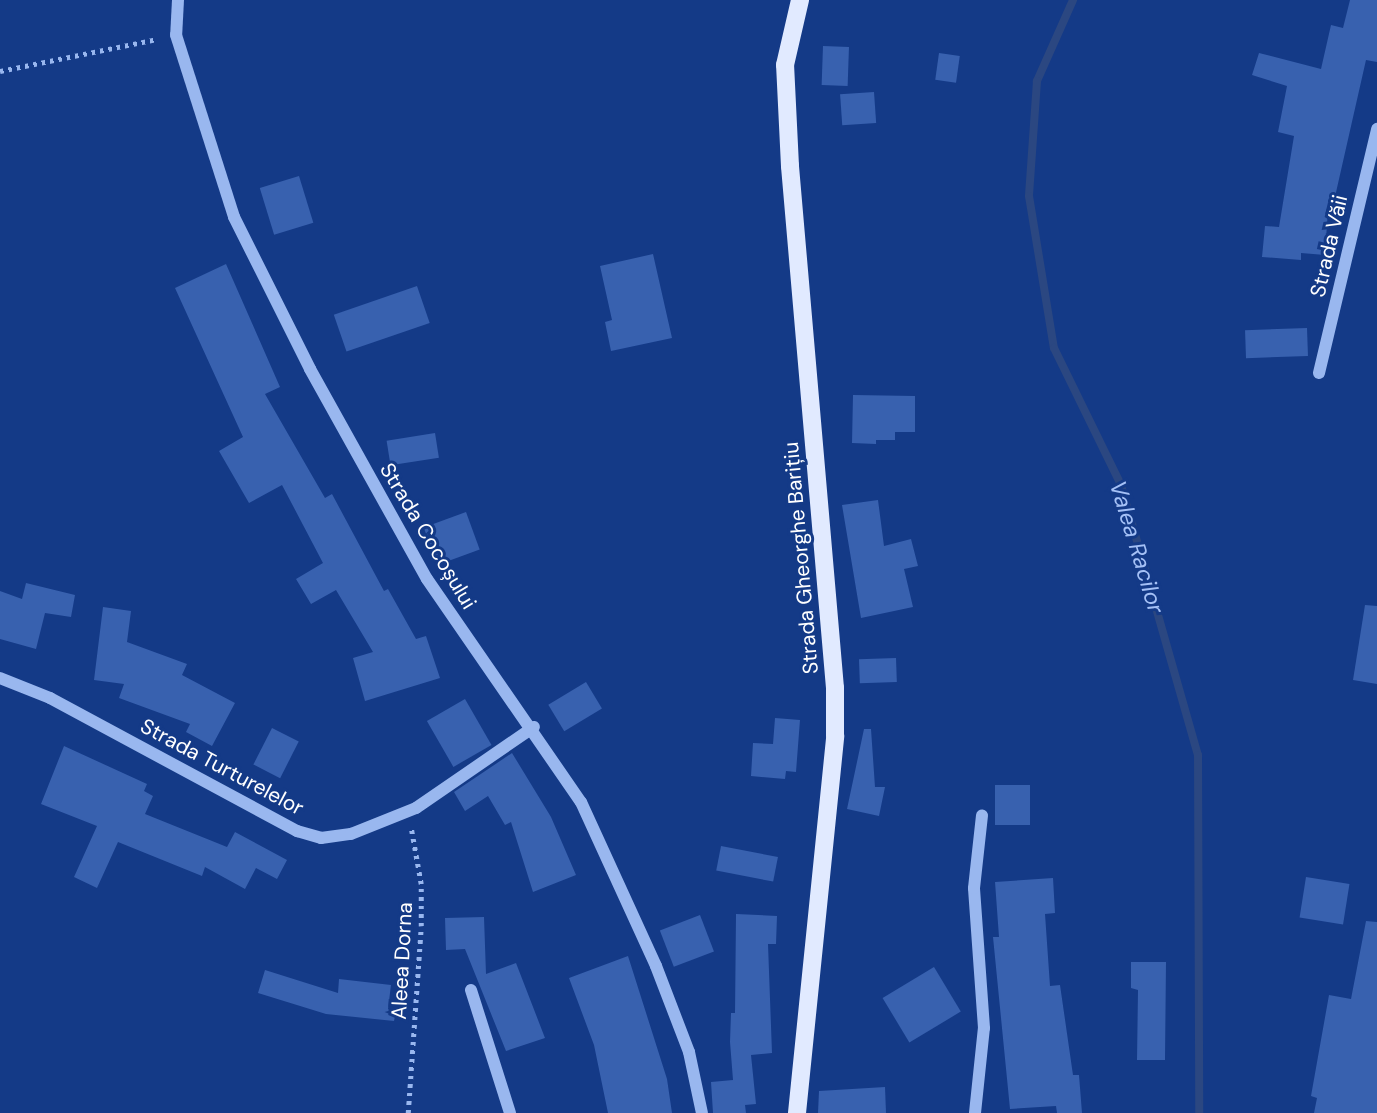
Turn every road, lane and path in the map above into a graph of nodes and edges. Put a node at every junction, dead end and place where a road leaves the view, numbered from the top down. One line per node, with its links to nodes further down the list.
1 (178, 0): 3 (street, Strada Cocoșului)
2 (800, 0): 15 (main road, Strada Gheorghe Barițiu)
3 (176, 35): 4 (path); 8 (street, Strada Cocoșului)
4 (0, 71)
5 (1377, 129): 6 (street, Strada Văii)
6 (1319, 373)
7 (0, 678): 9 (street, Strada Turturelelor)
8 (534, 727): 9 (street, Strada Turturelelor); 14 (street, Strada Cocoșului)
9 (408, 812): 12 (path, Aleea Dorna)
10 (982, 815): 16 (street)
11 (471, 990): 13 (street)
12 (408, 1113)
13 (510, 1113)
14 (702, 1113)
15 (797, 1113)
16 (975, 1113)

